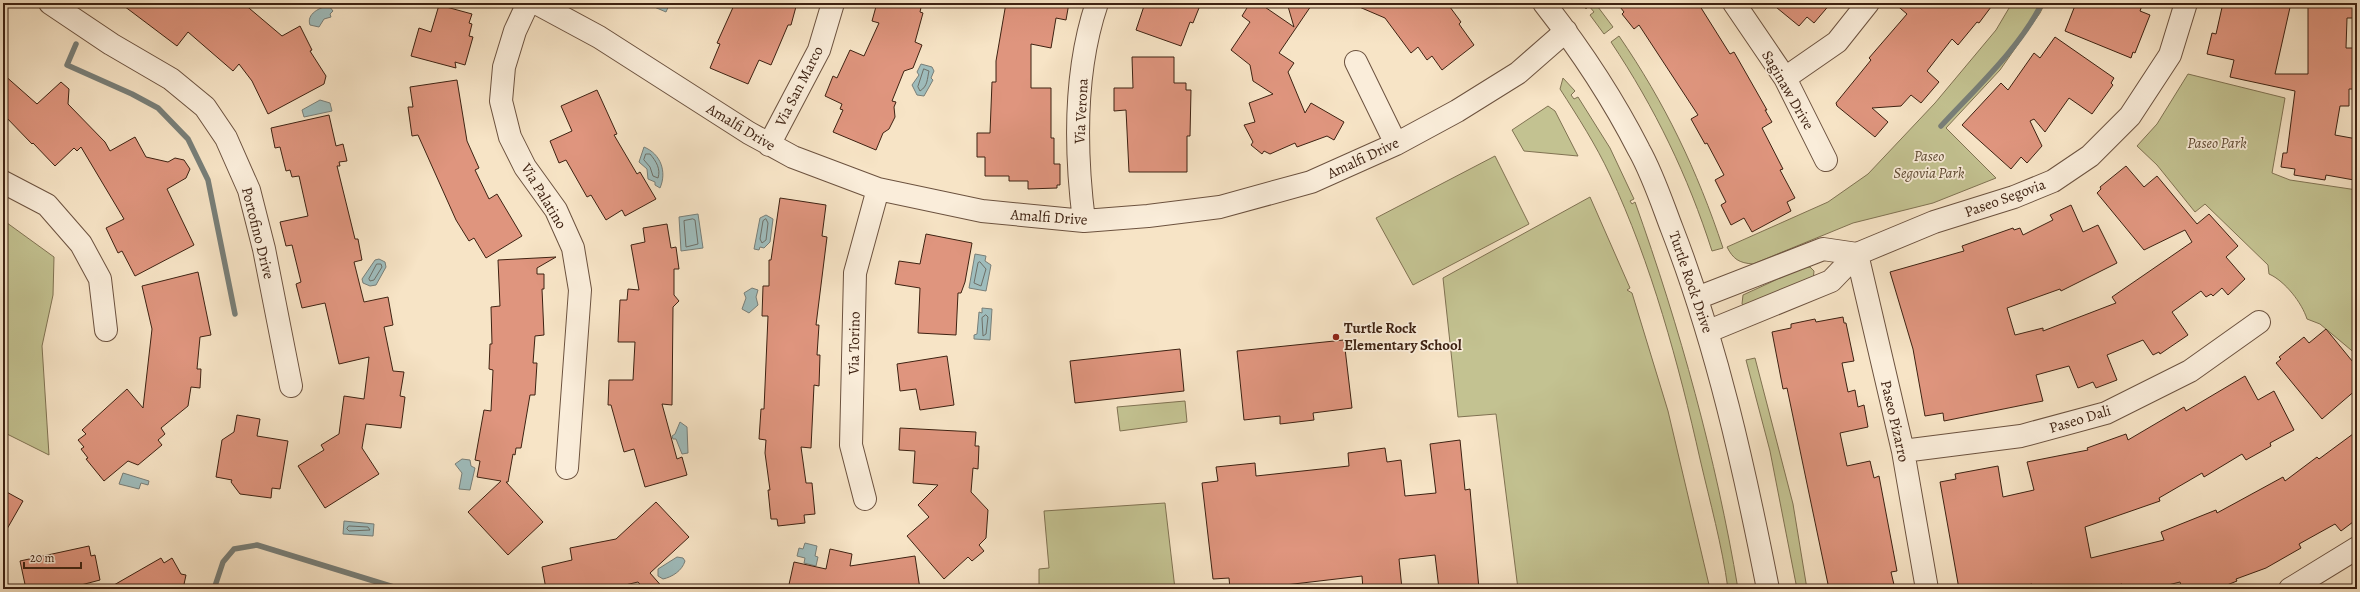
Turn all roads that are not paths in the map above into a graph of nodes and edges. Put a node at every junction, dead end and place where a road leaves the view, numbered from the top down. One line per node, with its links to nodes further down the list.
1 (50, 3): 24 (street, Portofino Drive)
2 (528, 3): 26 (street, Via Palatino)
3 (536, 3): 14 (street, Amalfi Drive)
4 (833, 3): 14 (street, Via San Marco)
5 (1097, 3): 18 (street, Via Verona)
6 (1544, 3): 10 (street, Turtle Rock Drive)
7 (1734, 3): 12 (street, Saginaw Drive)
8 (1868, 3): 12 (street)
9 (2186, 3): 19 (street, Paseo Segovia)
10 (1566, 31): 13 (street, Amalfi Drive); 20 (street, Turtle Rock Drive)
11 (1356, 62): 13 (street)
12 (1785, 78): 15 (street, Saginaw Drive)
13 (1396, 144): 18 (street, Amalfi Drive)
14 (769, 145): 17 (street, Amalfi Drive)
15 (1826, 160)
16 (3, 182): 22 (street)
17 (878, 189): 18 (street, Amalfi Drive); 27 (street, Via Torino)
18 (1084, 221)
19 (1857, 254): 20 (street); 23 (street, Paseo Segovia); 25 (street, Paseo Pizarro)
20 (1697, 298): 23 (street, Turtle Rock Drive)
21 (2259, 322): 25 (street, Paseo Dali)
22 (106, 330)
23 (1709, 331): 29 (street, Turtle Rock Drive)
24 (291, 386)
25 (1903, 451): 30 (street, Paseo Pizarro)
26 (567, 468)
27 (865, 499)
28 (2357, 548): 31 (street)
29 (1768, 589)
30 (1927, 589)
31 (2290, 589)

